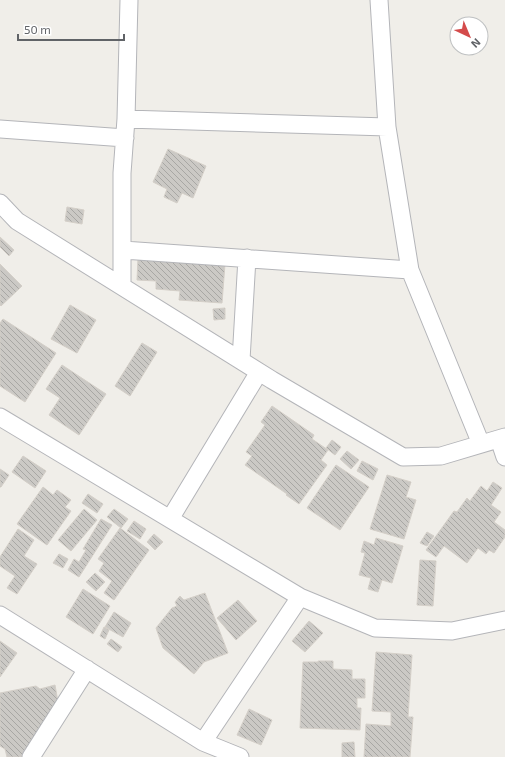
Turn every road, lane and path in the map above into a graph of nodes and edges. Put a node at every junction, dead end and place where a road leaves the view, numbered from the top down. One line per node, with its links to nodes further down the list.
1 (129, 0): 3 (street)
2 (379, 0): 4 (street)
3 (126, 119): 4 (street); 6 (street)
4 (387, 127): 10 (street)
5 (0, 129): 6 (street)
6 (125, 138): 8 (street)
7 (0, 203): 11 (street)
8 (123, 250): 9 (street); 11 (street)
9 (247, 258): 10 (street); 12 (street)
10 (410, 270): 16 (street)
11 (122, 286): 12 (street)
12 (241, 360): 13 (street)
13 (259, 372): 16 (street); 18 (street)
14 (0, 417): 18 (street)
15 (502, 438): 16 (street); 17 (street)
16 (482, 444)
17 (505, 457)
18 (170, 519): 19 (street)
19 (300, 597): 21 (street); 23 (street)
20 (0, 615): 22 (street)
21 (505, 620)
22 (87, 669): 23 (street); 24 (street)
23 (203, 742): 25 (street)
24 (31, 757)
25 (240, 757)

